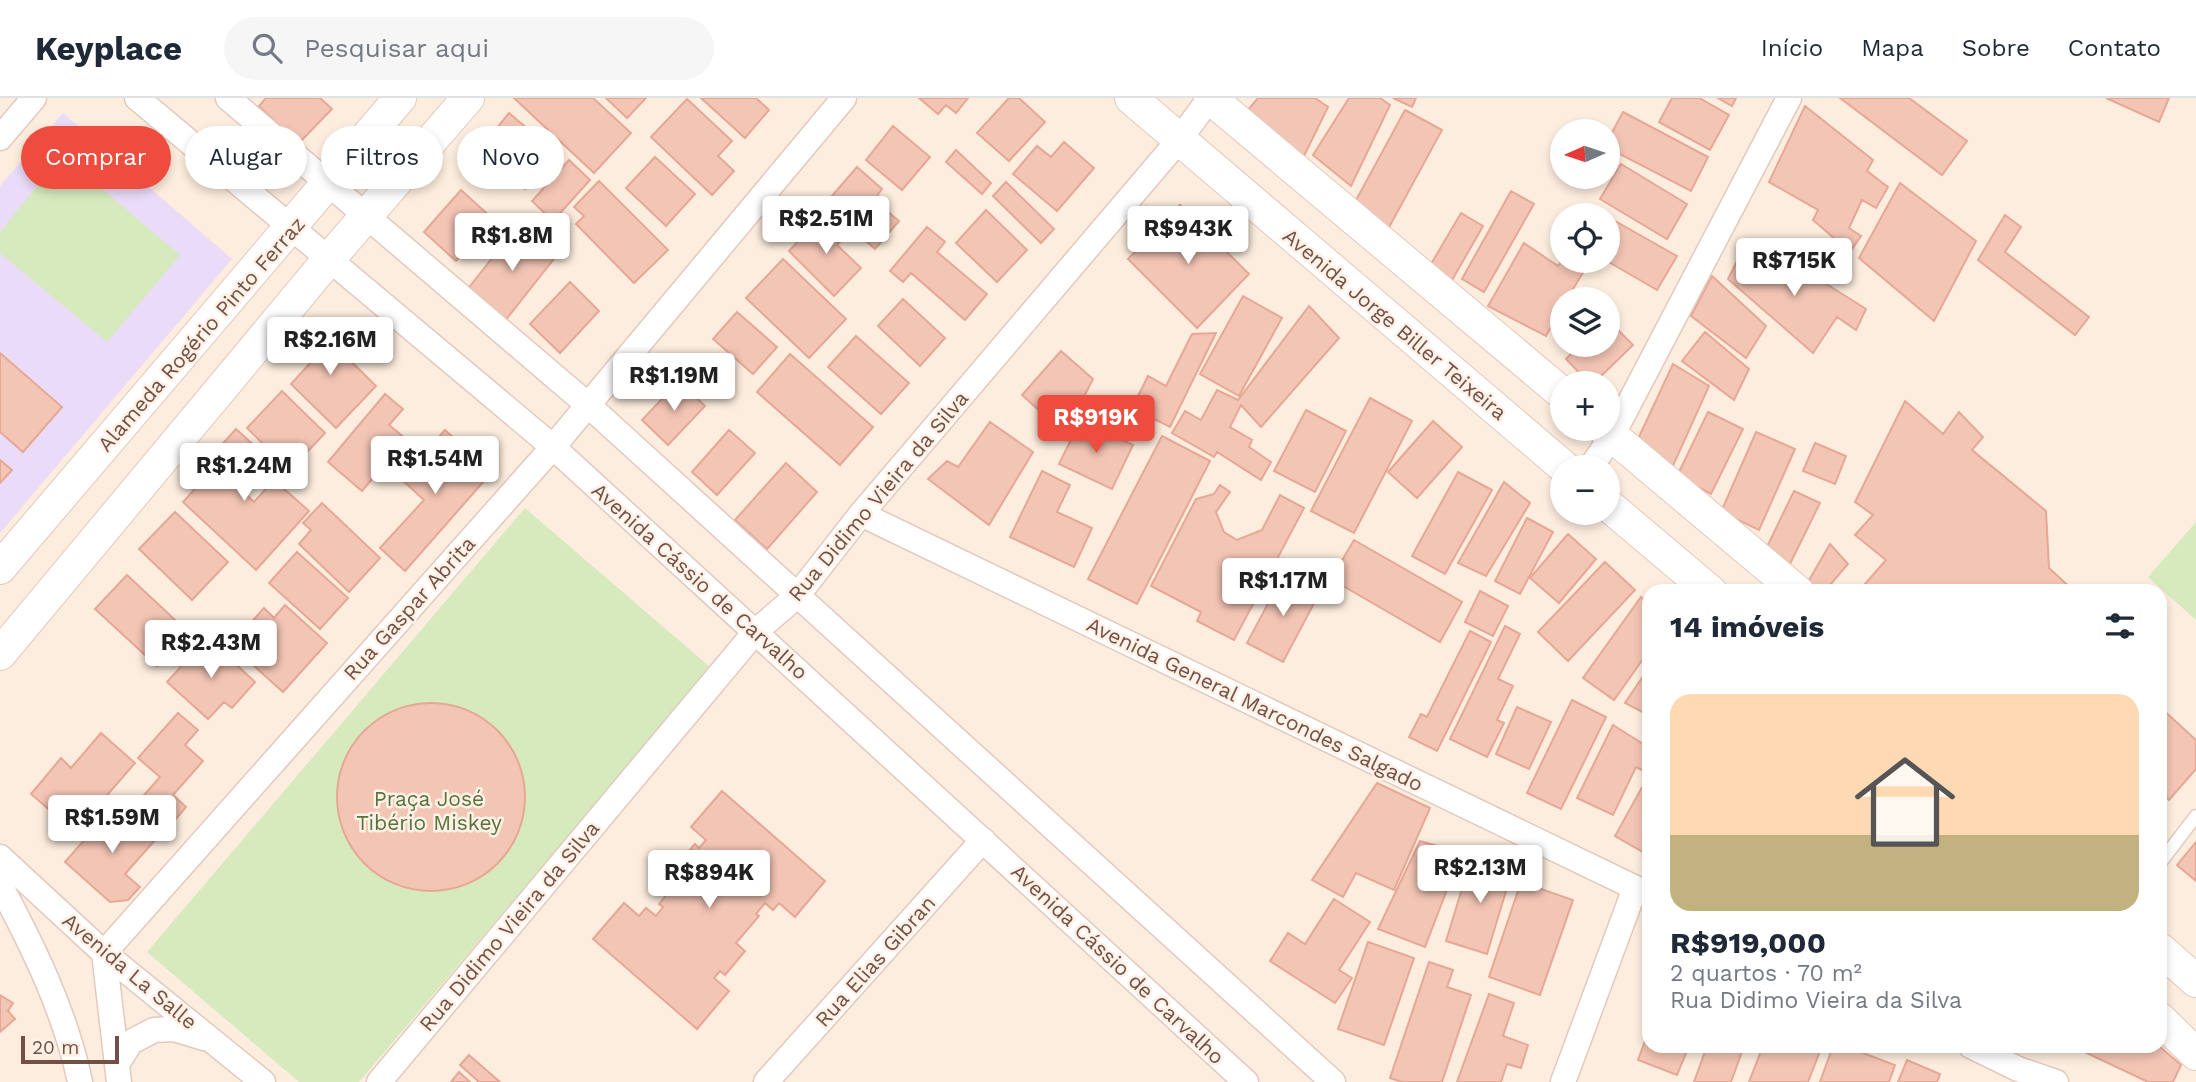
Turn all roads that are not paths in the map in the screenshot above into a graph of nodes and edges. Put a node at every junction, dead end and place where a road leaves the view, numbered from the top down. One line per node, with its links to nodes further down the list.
1 (34, 98): 11 (street)
2 (137, 98): 17 (street, Avenida Cássio de Carvalho)
3 (228, 98): 13 (street)
4 (400, 98): 10 (street, Alameda Rogério Pinto Ferraz)
5 (468, 98): 16 (street)
6 (844, 98): 20 (street, Rua Gaspar Abrita)
7 (1131, 98): 12 (street, Avenida Jorge Biller Teixeira)
8 (1210, 98): 12 (street, Rua Didimo Vieira da Silva); 19 (street)
9 (1789, 98): 21 (street)
10 (376, 126)
11 (0, 138)
12 (1179, 140): 24 (street, Avenida Jorge Biller Teixeira); 25 (street, Rua Didimo Vieira da Silva)
13 (321, 179)
14 (323, 189): 17 (street, Alameda Rogério Pinto Ferraz)
15 (333, 189): 16 (street)
16 (366, 216): 18 (street); 20 (street)
17 (291, 229): 18 (street, Avenida Cássio de Carvalho); 27 (street, Alameda Rogério Pinto Ferraz)
18 (329, 259): 23 (street, Avenida Cássio de Carvalho); 32 (street)
19 (1550, 383)
20 (588, 405): 23 (street, Rua Gaspar Abrita); 30 (street)
21 (1620, 410)
22 (1619, 441): 29 (street)
23 (553, 447): 31 (street, Avenida Cássio de Carvalho); 39 (street, Rua Gaspar Abrita)
24 (1550, 455)
25 (861, 514): 30 (street, Rua Didimo Vieira da Silva); 38 (street, Avenida General Marcondes Salgado)
26 (1620, 515): 28 (street)
27 (0, 568)
28 (1702, 584)
29 (1788, 584)
30 (797, 596): 31 (street, Rua Didimo Vieira da Silva); 52 (street)
31 (756, 631): 34 (street, Avenida Cássio de Carvalho); 49 (street, Rua Didimo Vieira da Silva)
32 (0, 654)
33 (2196, 816): 35 (lane)
34 (983, 840): 50 (street, Rua Elias Gibran); 51 (street, Avenida Cássio de Carvalho)
35 (2167, 854)
36 (0, 857): 39 (street, Avenida La Salle)
37 (0, 885): 47 (street)
38 (1642, 891): 53 (street)
39 (104, 953): 43 (street, Avenida La Salle); 46 (street)
40 (2167, 955): 41 (street)
41 (2196, 981)
42 (2167, 1026): 45 (street)
43 (215, 1041): 46 (street); 48 (street, Avenida La Salle)
44 (1985, 1053): 54 (street)
45 (2196, 1054)
46 (118, 1073)
47 (80, 1082)
48 (263, 1082)
49 (379, 1082)
50 (766, 1082)
51 (1246, 1082)
52 (1333, 1082)
53 (1563, 1082)
54 (2056, 1082)

